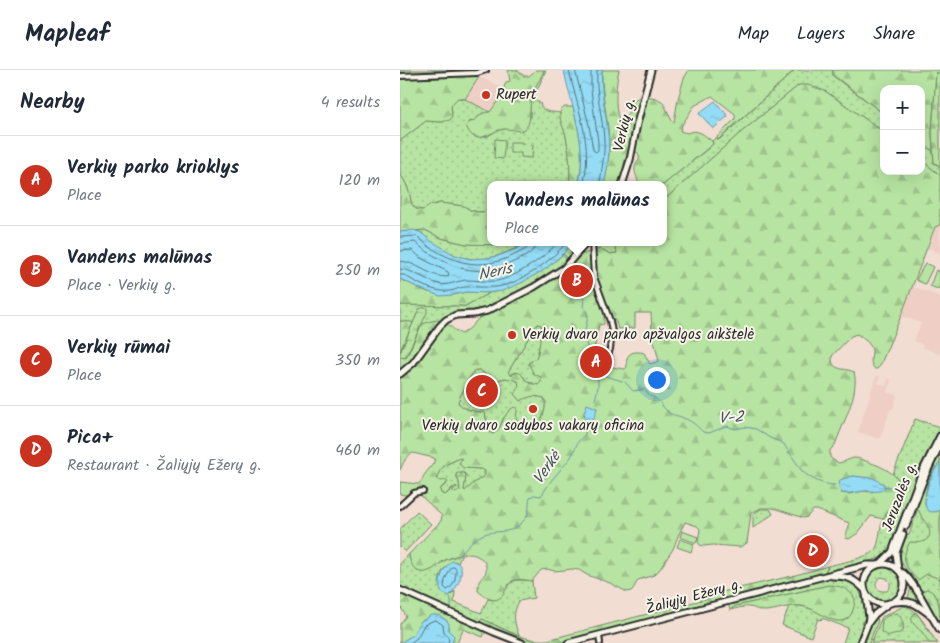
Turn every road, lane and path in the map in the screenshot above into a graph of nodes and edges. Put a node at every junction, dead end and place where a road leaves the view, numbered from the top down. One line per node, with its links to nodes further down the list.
1 (486, 70): 3 (street)
2 (651, 70): 4 (main road, Verkių g.)
3 (400, 76)
4 (623, 181)
5 (584, 246): 8 (main road)
6 (592, 246): 7 (street)
7 (592, 370)
8 (400, 374)
9 (940, 436): 13 (main road, Jeruzalės g.)
10 (940, 445): 14 (main road, Jeruzalės g.)
11 (423, 491): 12 (street)
12 (400, 506)
13 (879, 564): 14 (main road); 15 (main road, Žaliųjų Ežerų g.); 17 (main road)
14 (899, 571): 18 (main road); 19 (main road)
15 (826, 576): 17 (main road, Žaliųjų Ežerų g.); 22 (main road, Žaliųjų Ežerų g.)
16 (400, 590): 23 (main road)
17 (866, 592): 18 (main road); 20 (main road)
18 (890, 603): 19 (main road); 20 (main road)
19 (930, 615): 21 (main road)
20 (868, 622): 26 (main road)
21 (940, 630)
22 (598, 635): 24 (main road, Žaliųjų Ežerų g.); 25 (street)
23 (522, 643)
24 (568, 643)
25 (600, 643)
26 (860, 643)

